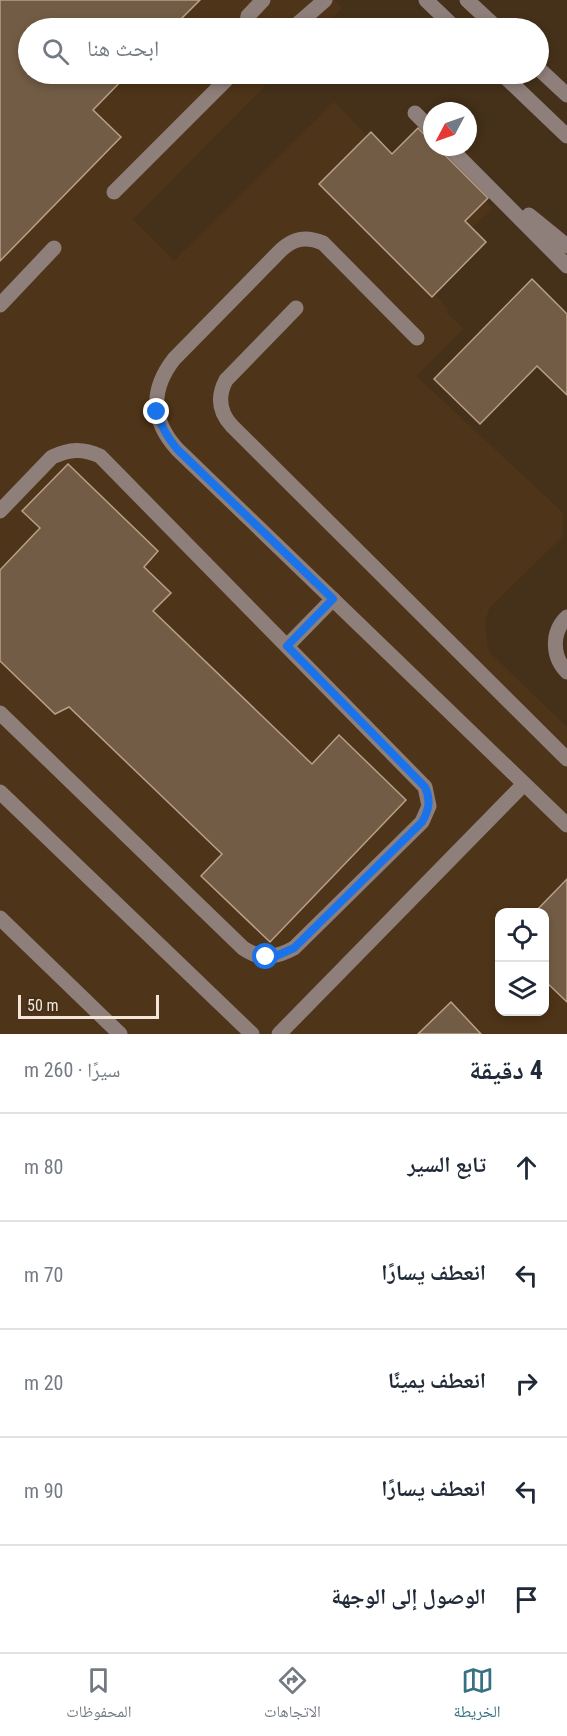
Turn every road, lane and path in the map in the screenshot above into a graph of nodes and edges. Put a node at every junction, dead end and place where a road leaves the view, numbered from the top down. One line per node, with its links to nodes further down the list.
1 (263, 0): 5 (lane)
2 (325, 0): 6 (lane)
3 (426, 0): 7 (lane)
4 (467, 0): 8 (lane)
5 (248, 18)
6 (304, 18)
7 (445, 18)
8 (486, 18)
9 (549, 78): 12 (lane)
10 (222, 84): 18 (lane)
11 (512, 84): 15 (lane)
12 (567, 94)
13 (414, 113): 14 (lane)
14 (423, 122)
15 (567, 136)
16 (459, 156): 17 (lane)
17 (475, 172): 19 (lane); 21 (lane)
18 (114, 192)
19 (567, 246)
20 (54, 248): 22 (lane)
21 (567, 266)
22 (0, 305)
23 (296, 308): 31 (lane)
24 (417, 339): 26 (lane)
25 (0, 511): 28 (lane)
26 (333, 599): 28 (lane); 32 (lane)
27 (567, 617): 29 (lane)
28 (287, 646): 30 (lane)
29 (567, 672)
30 (0, 713)
31 (567, 759)
32 (524, 783): 34 (lane); 38 (lane)
33 (0, 792): 37 (lane)
34 (567, 825)
35 (0, 918): 36 (lane)
36 (120, 1034)
37 (252, 1034)
38 (279, 1034)

